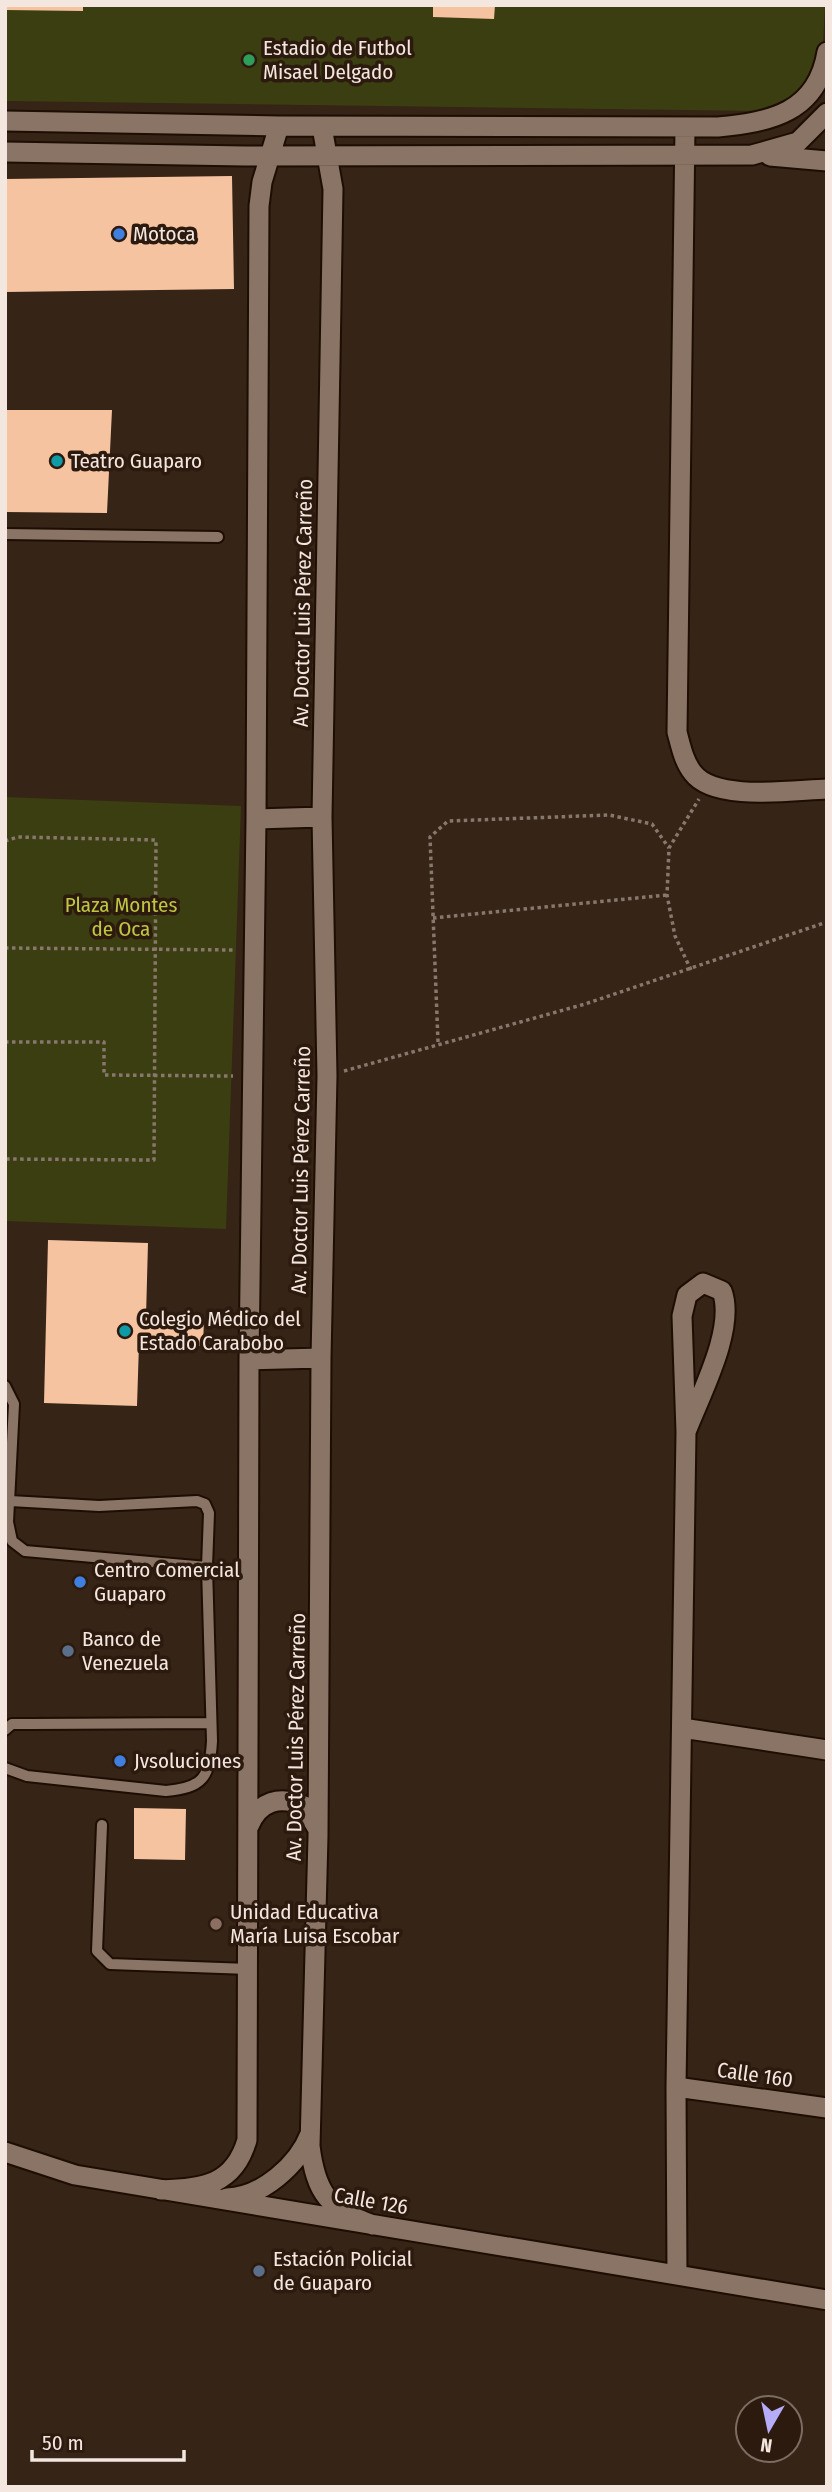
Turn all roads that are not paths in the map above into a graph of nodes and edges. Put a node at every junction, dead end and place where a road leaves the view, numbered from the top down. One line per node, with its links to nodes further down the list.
1 (826, 62): 6 (street)
2 (827, 113): 10 (street)
3 (5, 121): 4 (street)
4 (279, 126): 5 (street); 8 (street)
5 (323, 127): 6 (street); 11 (street, Av. Doctor Luis Pérez Carreño)
6 (685, 127): 9 (street)
7 (5, 152): 8 (street)
8 (269, 155): 11 (street); 17 (street)
9 (684, 155): 10 (street); 11 (street); 15 (street)
10 (752, 155): 12 (street)
11 (328, 156): 16 (street, Av. Doctor Luis Pérez Carreño)
12 (827, 161)
13 (5, 534): 14 (lane)
14 (218, 537)
15 (827, 789)
16 (322, 817): 17 (street); 18 (street, Av. Doctor Luis Pérez Carreño)
17 (256, 819): 19 (street)
18 (321, 1358): 19 (street); 31 (street, Av. Doctor Luis Pérez Carreño)
19 (249, 1360): 30 (street)
20 (5, 1386): 22 (lane)
21 (686, 1432): 21 (street); 25 (street)
22 (10, 1502): 23 (lane); 23 (lane)
23 (207, 1567): 24 (lane)
24 (210, 1723): 26 (lane); 28 (lane)
25 (682, 1728): 27 (street); 33 (street)
26 (5, 1730)
27 (827, 1750)
28 (5, 1768)
29 (102, 1825): 32 (lane)
30 (249, 1826): 31 (street); 32 (street)
31 (318, 1836): 35 (street, Av. Doctor Luis Pérez Carreño)
32 (249, 1969): 39 (street)
33 (676, 2087): 34 (street, Calle 160); 42 (street)
34 (827, 2108)
35 (311, 2133): 40 (street); 41 (street, Av. Doctor Luis Pérez Carreño)
36 (5, 2152): 38 (street, Calle 126)
37 (5, 2164): 38 (street)
38 (75, 2175): 39 (street, Calle 126)
39 (161, 2190): 40 (street, Calle 126)
40 (215, 2198): 41 (street, Calle 126)
41 (373, 2225): 42 (street, Calle 126)
42 (677, 2275): 43 (street, Calle 126)
43 (827, 2300)

